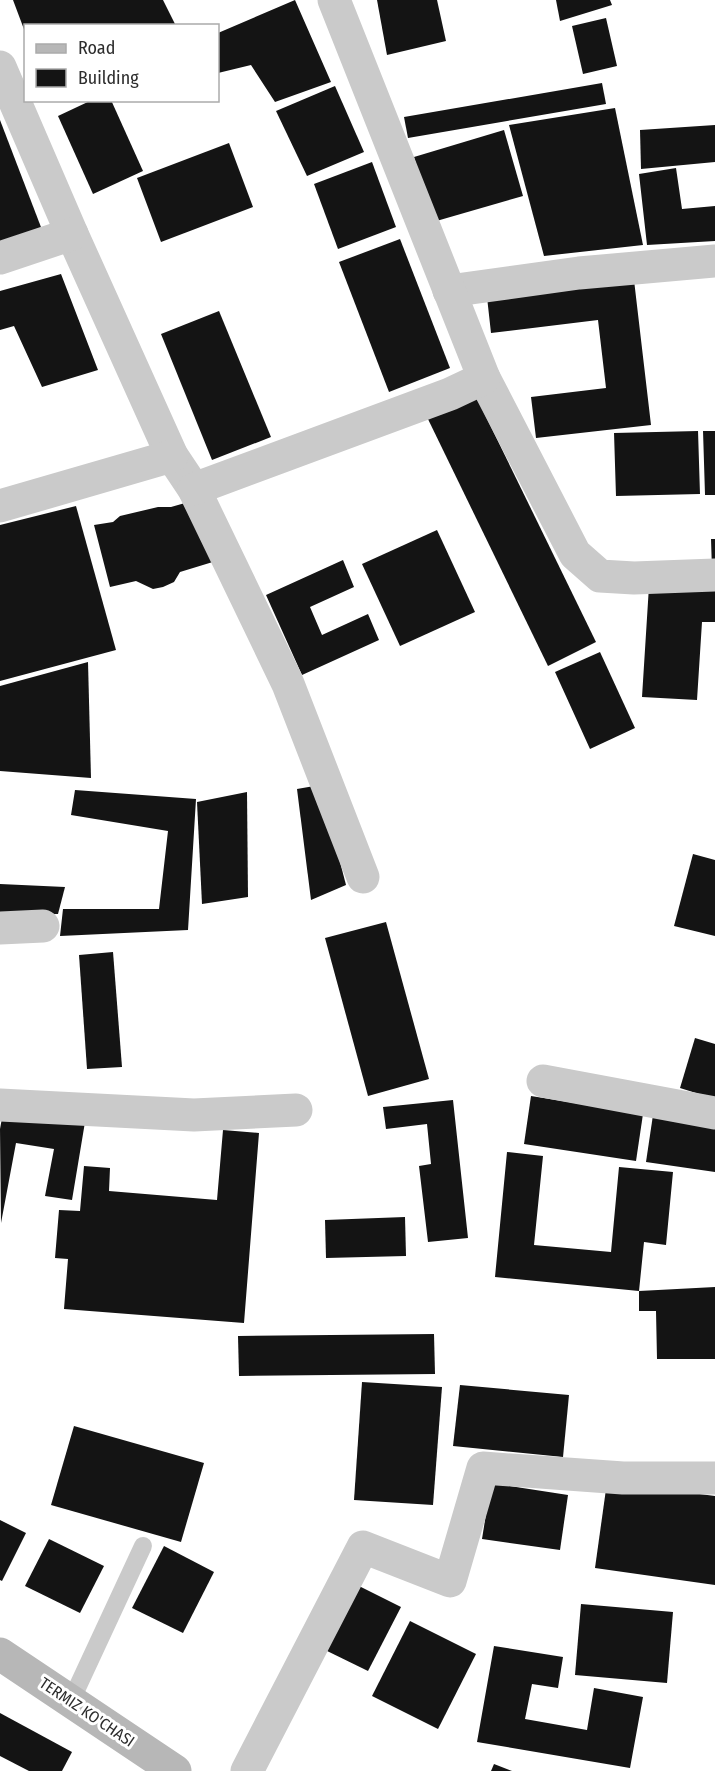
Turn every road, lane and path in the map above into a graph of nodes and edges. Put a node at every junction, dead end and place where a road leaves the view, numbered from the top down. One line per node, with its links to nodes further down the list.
1 (334, 0): 6 (street)
2 (0, 67): 3 (street)
3 (72, 234): 4 (street); 8 (street)
4 (0, 258)
5 (715, 261): 6 (street)
6 (449, 291): 7 (street)
7 (484, 378): 9 (street); 11 (street)
8 (172, 456): 9 (street); 10 (street)
9 (194, 489): 12 (street)
10 (0, 506)
11 (715, 575)
12 (363, 877)
13 (44, 926): 14 (street)
14 (0, 928)
15 (543, 1081): 18 (street)
16 (0, 1105): 17 (street)
17 (296, 1110)
18 (715, 1113)
19 (715, 1478): 24 (street)
20 (143, 1546): 22 (lane)
21 (0, 1654): 22 (main road, TERMIZ KO'CHASI)
22 (71, 1701): 23 (main road, TERMIZ KO'CHASI)
23 (174, 1771)
24 (247, 1771)

